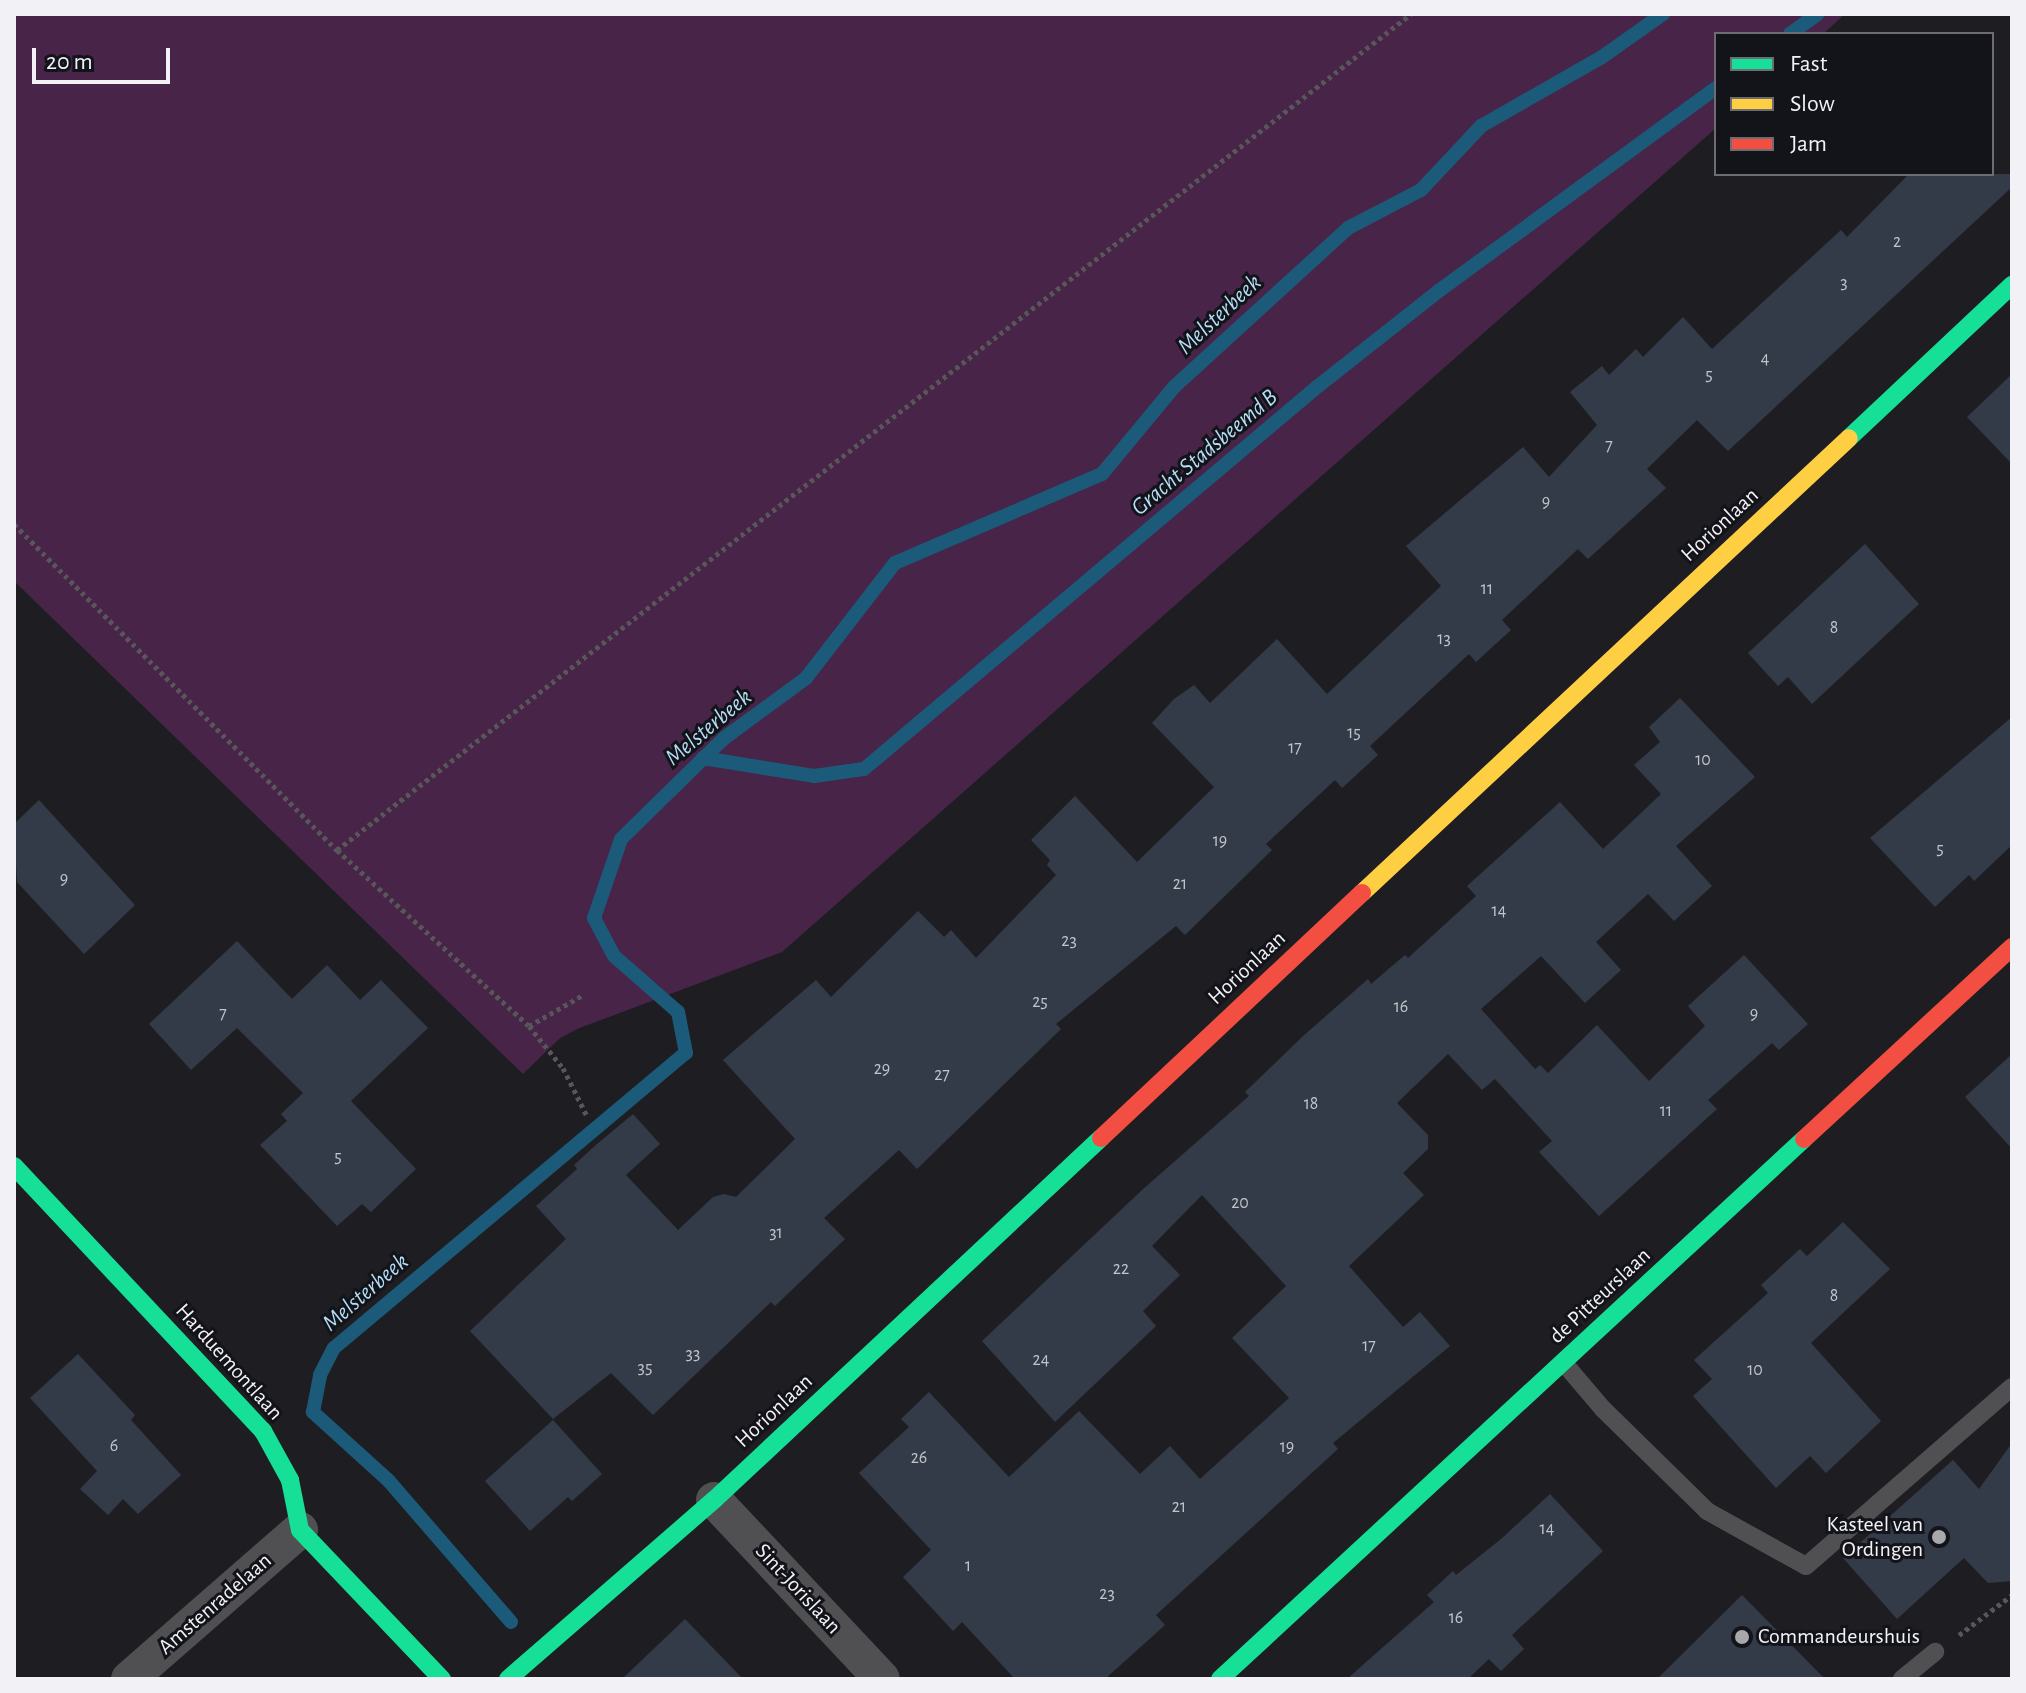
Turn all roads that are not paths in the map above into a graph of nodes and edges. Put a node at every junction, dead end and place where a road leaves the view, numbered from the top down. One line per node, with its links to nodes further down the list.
1 (2012, 285): 6 (street, Horionlaan)
2 (2012, 947): 4 (street, de Pitteurslaan)
3 (14, 1166): 7 (street, Harduemontlaan)
4 (1563, 1362): 5 (lane); 14 (street, de Pitteurslaan)
5 (2012, 1387)
6 (714, 1500): 12 (street, Horionlaan); 13 (street, Sint-Jorislaan)
7 (300, 1530): 10 (street, Amstenradelaan); 11 (street)
8 (1935, 1652): 9 (lane)
9 (1904, 1678)
10 (129, 1679)
11 (442, 1679)
12 (508, 1679)
13 (882, 1679)
14 (1220, 1679)

